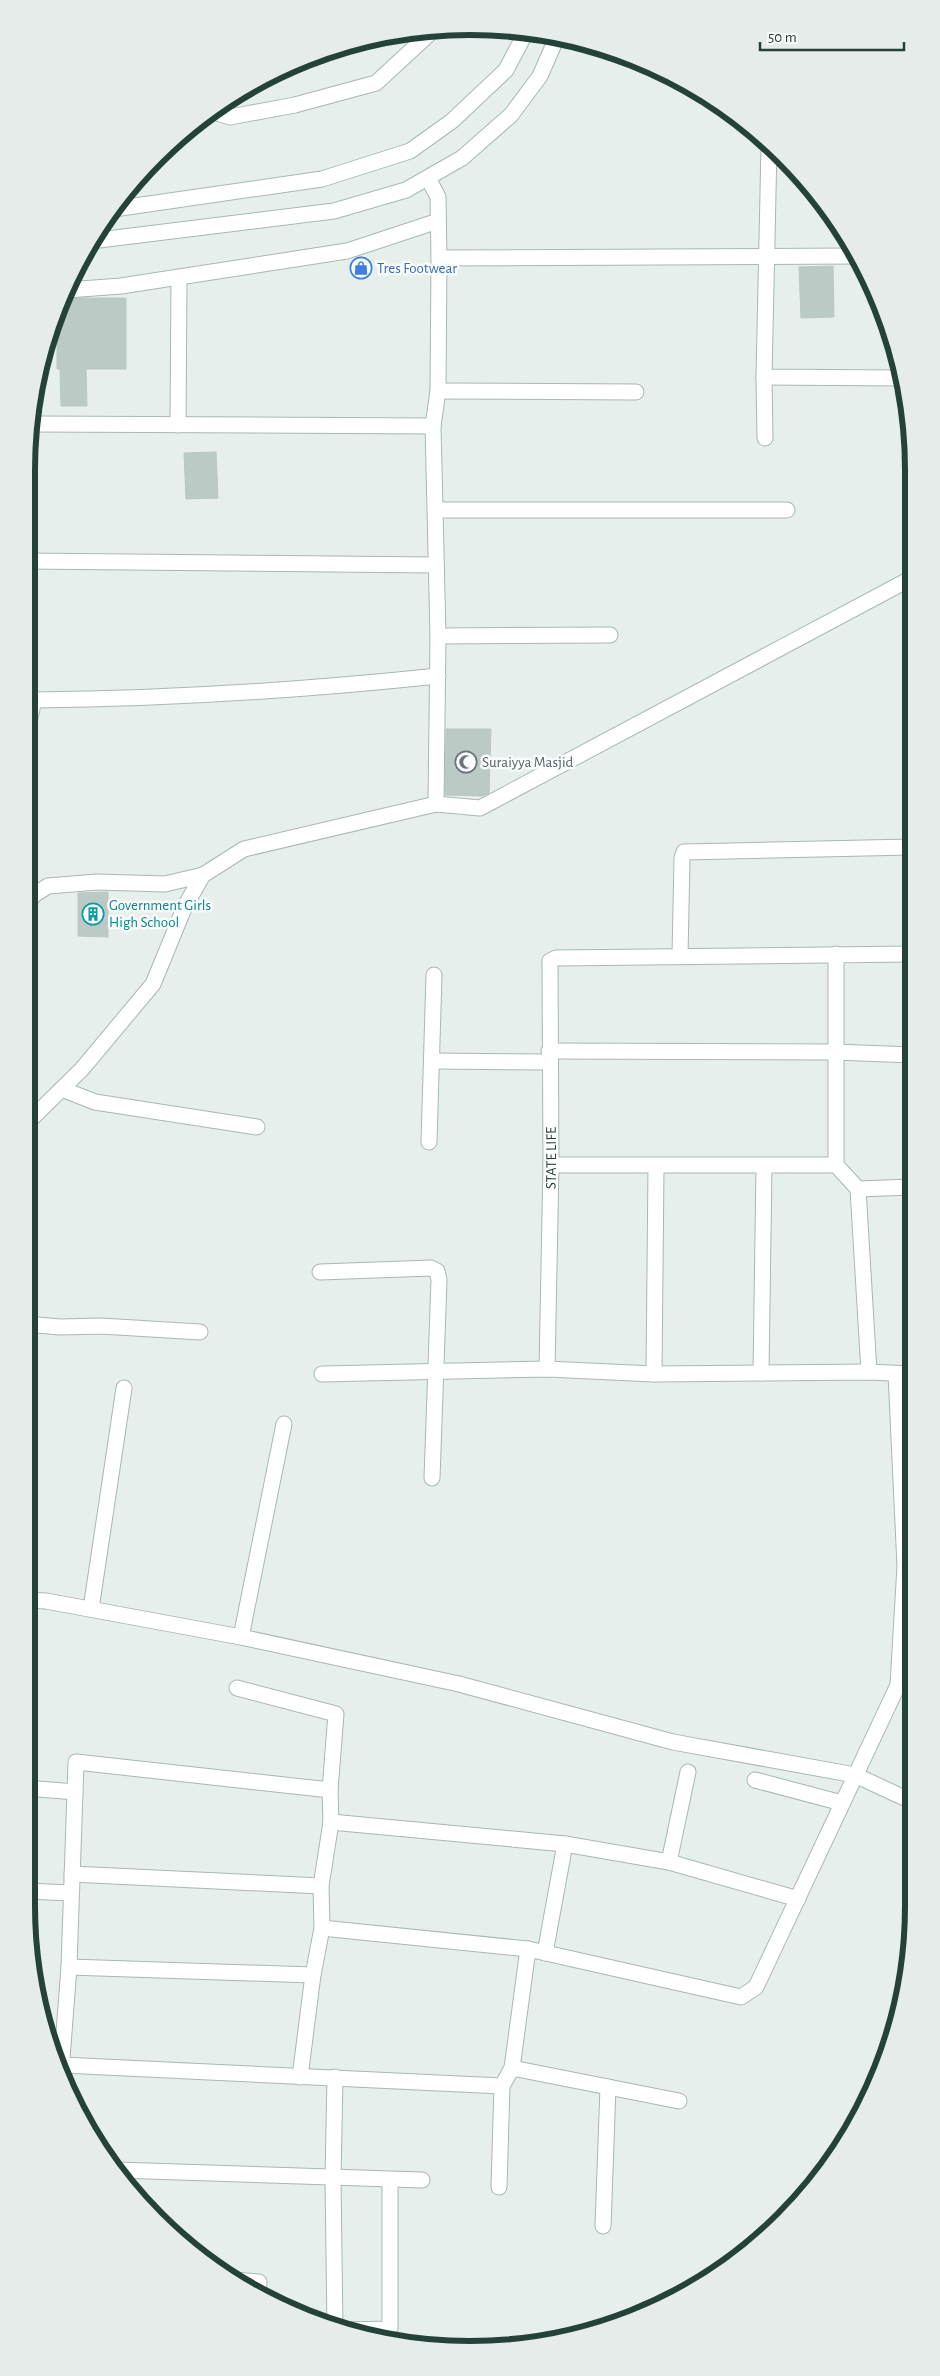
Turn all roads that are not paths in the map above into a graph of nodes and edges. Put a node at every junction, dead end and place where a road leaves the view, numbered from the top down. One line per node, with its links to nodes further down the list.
1 (425, 38): 4 (street)
2 (523, 39): 8 (street)
3 (554, 43): 6 (street)
4 (220, 114)
5 (769, 154): 13 (street)
6 (428, 178): 10 (street); 11 (street)
7 (125, 205): 8 (street)
8 (133, 207): 9 (street)
9 (123, 208)
10 (438, 222): 14 (street); 15 (street)
11 (101, 240)
12 (849, 256): 13 (street)
13 (767, 257): 14 (street); 17 (street)
14 (439, 258): 19 (street)
15 (179, 278): 16 (street); 22 (street)
16 (75, 289)
17 (764, 377): 18 (street); 24 (street)
18 (895, 378)
19 (438, 391): 20 (street); 23 (street)
20 (636, 392)
21 (38, 424): 22 (street)
22 (178, 425): 23 (street)
23 (433, 426): 25 (street)
24 (765, 438)
25 (436, 510): 26 (street); 28 (street)
26 (787, 510)
27 (35, 562): 28 (street)
28 (436, 565): 31 (street)
29 (905, 582): 34 (street)
30 (610, 635): 31 (street)
31 (438, 636): 32 (street)
32 (438, 676): 33 (street); 34 (street)
33 (35, 700)
34 (436, 804): 36 (street)
35 (905, 847): 40 (street)
36 (202, 875): 37 (street); 46 (street)
37 (35, 895)
38 (836, 954): 39 (street, STATE LIFE); 40 (street, STATE LIFE); 42 (street)
39 (905, 954)
40 (680, 956): 44 (street, STATE LIFE)
41 (434, 975): 45 (street)
42 (835, 1052): 43 (street); 44 (street); 50 (street)
43 (905, 1055)
44 (549, 1056): 45 (street); 51 (street, STATE LIFE)
45 (433, 1061): 49 (street)
46 (62, 1089): 47 (street); 48 (street)
47 (35, 1115)
48 (257, 1127)
49 (429, 1142)
50 (836, 1164): 53 (street); 55 (street)
51 (551, 1165): 52 (street); 59 (street, STATE LIFE)
52 (656, 1166): 53 (street); 64 (street)
53 (764, 1166): 62 (street)
54 (905, 1187): 55 (street)
55 (858, 1189): 61 (street)
56 (320, 1272): 60 (street)
57 (35, 1325): 58 (street)
58 (200, 1332)
59 (547, 1369): 60 (street); 64 (street)
60 (434, 1371): 63 (street); 69 (street)
61 (869, 1372): 62 (street); 65 (street)
62 (761, 1373): 64 (street)
63 (322, 1374)
64 (654, 1374)
65 (896, 1374): 66 (street); 70 (street)
66 (905, 1374)
67 (124, 1388): 72 (street)
68 (284, 1424): 74 (street)
69 (432, 1478)
70 (905, 1507)
71 (35, 1601): 72 (street)
72 (91, 1609): 74 (street)
73 (905, 1609): 77 (street)
74 (241, 1637): 77 (street)
75 (237, 1688): 80 (street)
76 (688, 1772): 86 (street)
77 (854, 1775): 82 (street); 83 (street)
78 (755, 1780): 83 (street)
79 (35, 1789): 81 (street)
80 (330, 1790): 81 (street); 84 (street)
81 (75, 1792): 87 (street)
82 (905, 1798)
83 (842, 1802): 91 (street)
84 (331, 1822): 85 (street); 88 (street)
85 (566, 1844): 86 (street); 94 (street)
86 (669, 1862): 91 (street)
87 (72, 1874): 88 (street); 90 (street)
88 (322, 1886): 92 (street)
89 (35, 1891): 90 (street)
90 (72, 1893): 95 (street)
91 (798, 1899): 94 (street)
92 (322, 1928): 93 (street); 96 (street)
93 (528, 1949): 94 (street); 98 (street)
94 (545, 1953)
95 (69, 1967): 96 (street); 97 (street)
96 (313, 1975): 100 (street)
97 (62, 2056)
98 (512, 2068): 102 (street); 103 (street)
99 (67, 2069): 100 (street)
100 (300, 2077): 101 (street)
101 (335, 2077): 102 (street); 106 (street)
102 (502, 2086): 109 (street)
103 (608, 2087): 104 (street); 110 (street)
104 (679, 2101)
105 (125, 2170): 106 (street)
106 (333, 2179): 108 (street); 113 (street)
107 (422, 2180): 108 (street)
108 (390, 2181): 114 (street)
109 (499, 2187)
110 (603, 2226)
111 (249, 2281): 112 (street)
112 (259, 2286)
113 (335, 2319)
114 (371, 2329)

